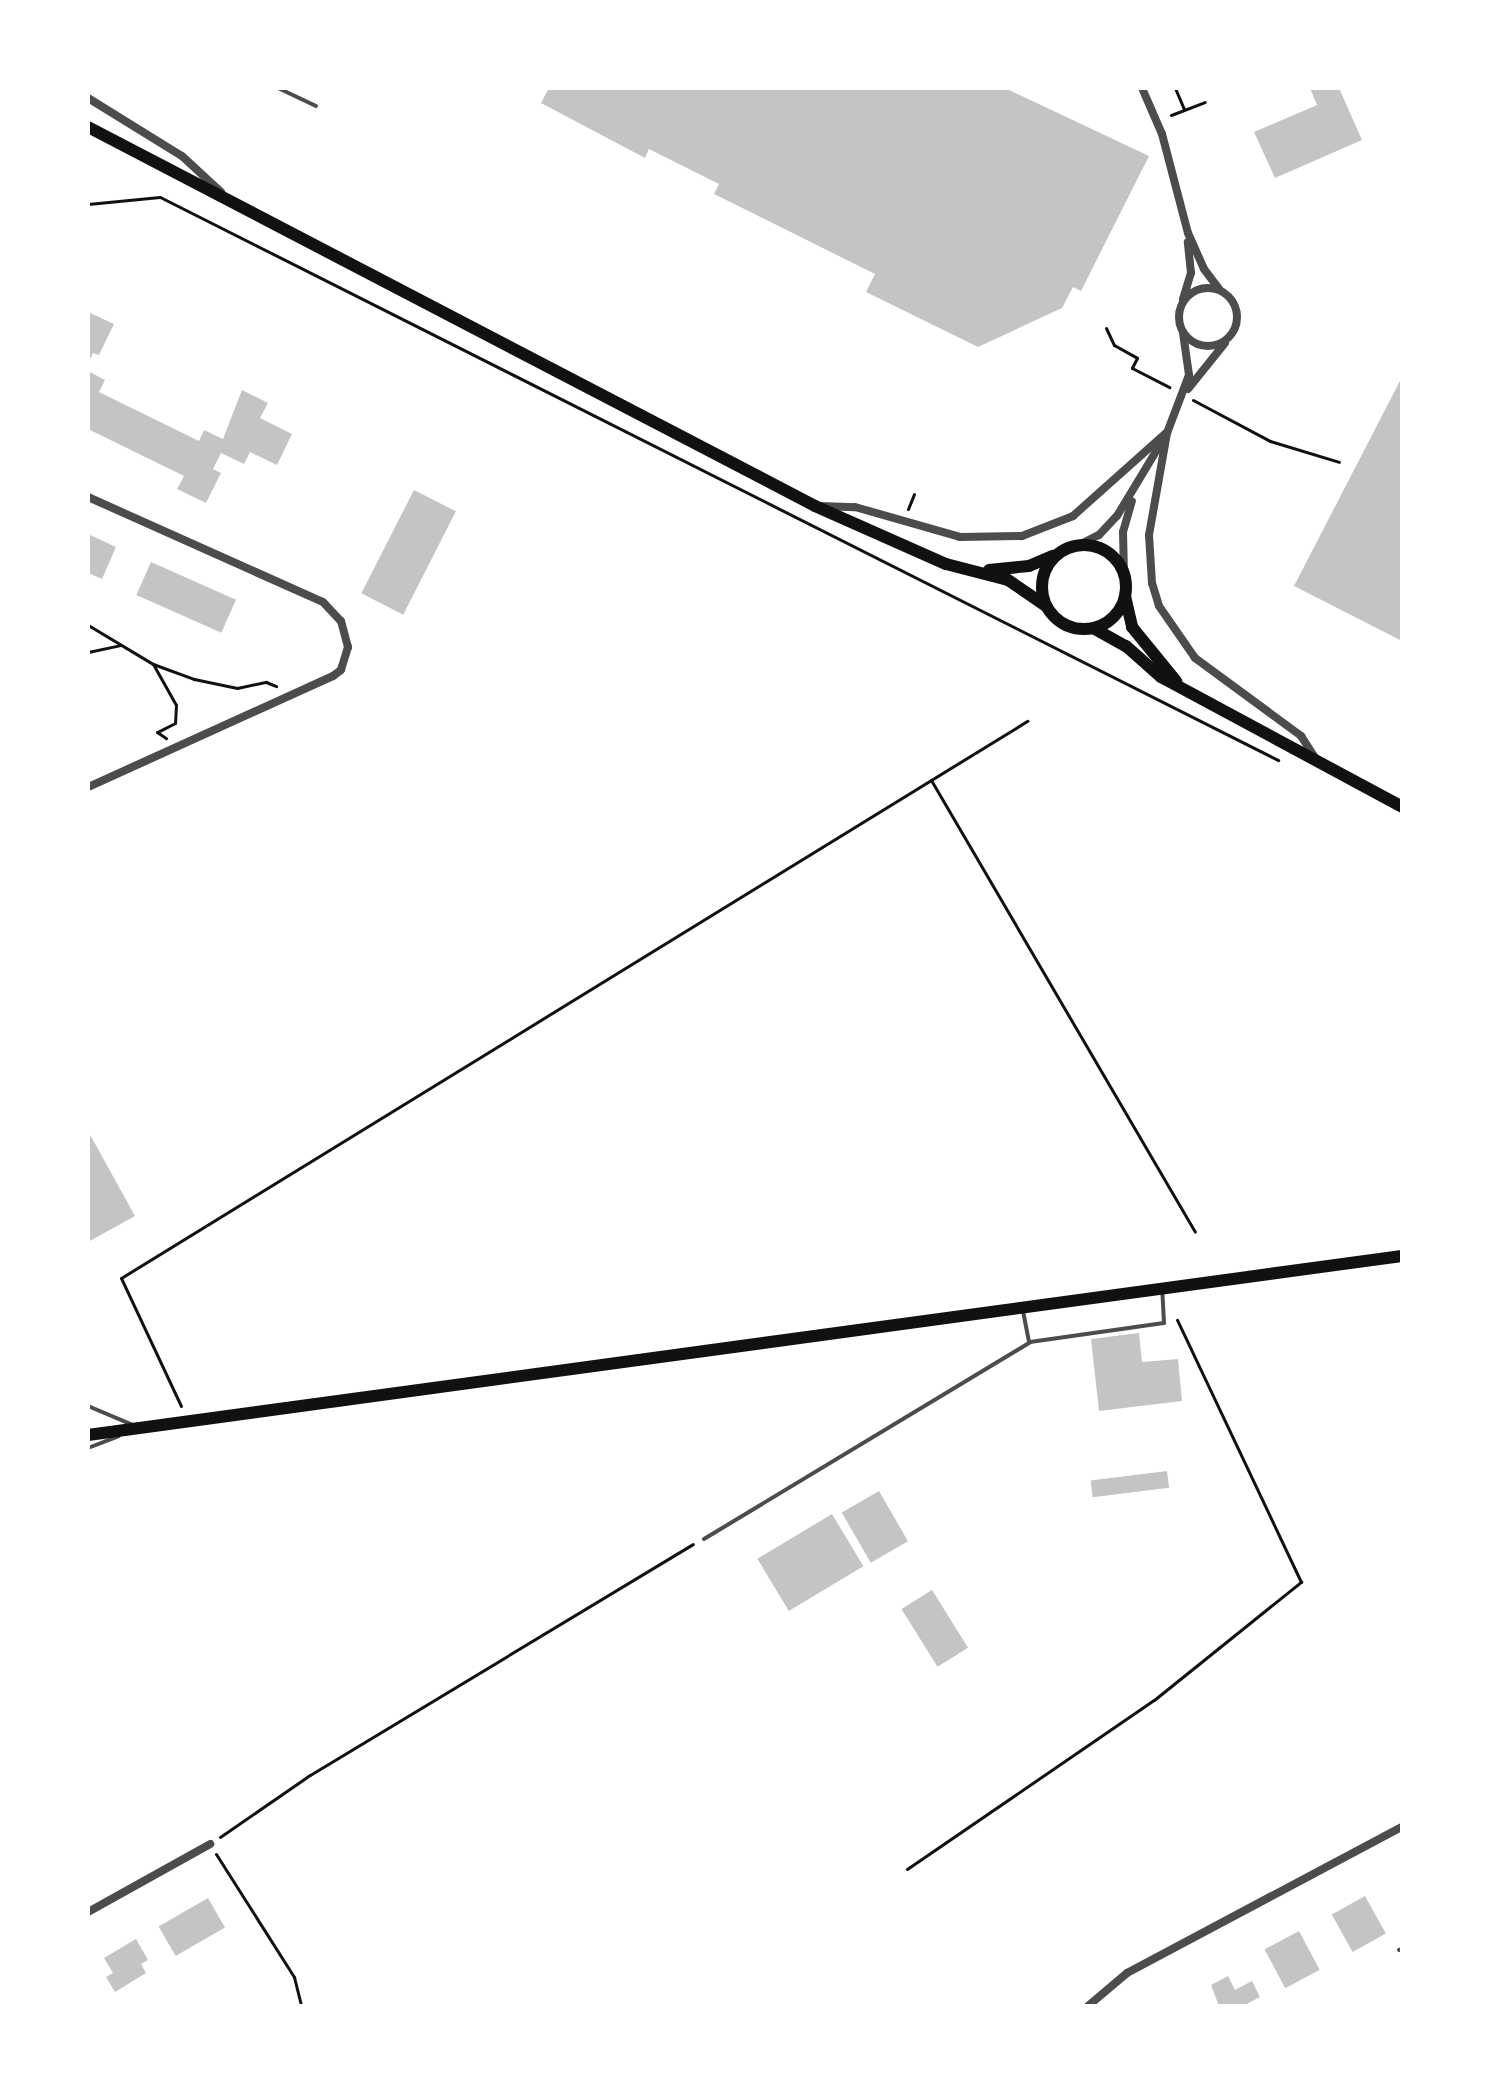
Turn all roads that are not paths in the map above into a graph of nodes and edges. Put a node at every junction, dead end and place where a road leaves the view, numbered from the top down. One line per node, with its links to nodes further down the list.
1 (278, 88): 4 (lane)
2 (1142, 88): 7 (street)
3 (88, 98): 6 (street)
4 (316, 106)
5 (88, 127): 6 (main road)
6 (243, 211): 16 (main road)
7 (1188, 233): 8 (street); 9 (street)
8 (1220, 290): 9 (street); 11 (street)
9 (1182, 303): 10 (street)
10 (1183, 333): 11 (street); 12 (street)
11 (1232, 335): 12 (street)
12 (1184, 394): 13 (street)
13 (1167, 433): 14 (street); 16 (street); 25 (street)
14 (1134, 494): 17 (street); 20 (street)
15 (88, 497): 26 (street)
16 (815, 506): 19 (main road)
17 (1077, 546): 18 (main road); 20 (main road)
18 (1059, 553): 19 (main road); 22 (main road)
19 (980, 570): 22 (main road)
20 (1124, 575): 21 (main road)
21 (1125, 596): 23 (main road); 24 (main road)
22 (1046, 606): 23 (main road)
23 (1093, 628): 24 (main road)
24 (1178, 683): 25 (main road)
25 (1320, 764): 27 (main road)
26 (88, 787)
27 (1402, 807)
28 (1402, 1256): 29 (main road)
29 (1162, 1288): 30 (main road); 31 (lane)
30 (1021, 1304): 31 (lane); 33 (main road)
31 (1030, 1342): 36 (lane)
32 (88, 1406): 33 (lane)
33 (139, 1428): 34 (main road); 35 (lane)
34 (88, 1435)
35 (88, 1448)
36 (704, 1539)
37 (1402, 1827): 40 (street)
38 (210, 1844): 39 (street)
39 (88, 1912)
40 (1088, 2006)

